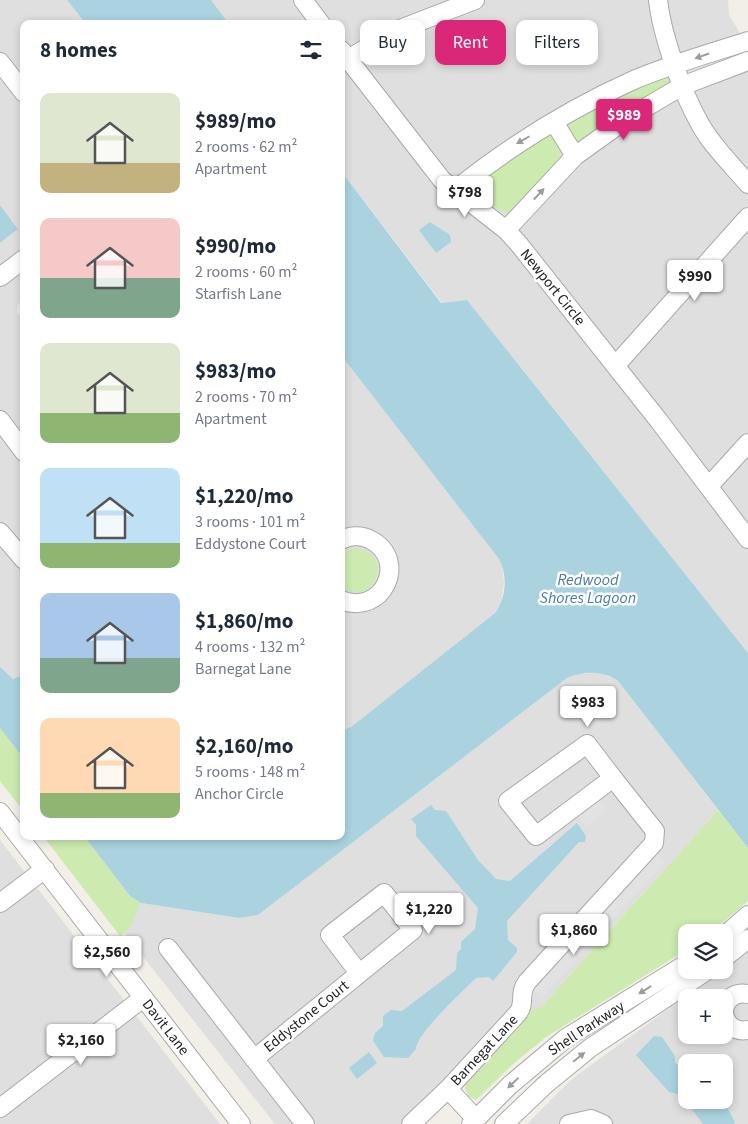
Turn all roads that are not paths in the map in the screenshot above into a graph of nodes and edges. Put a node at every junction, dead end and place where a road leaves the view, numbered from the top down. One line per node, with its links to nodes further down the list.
1 (302, 0): 4 (street)
2 (475, 0): 6 (street)
3 (658, 0): 9 (street)
4 (318, 20)
5 (748, 41): 9 (street, one-way to 9)
6 (345, 55): 15 (street, Newport Circle)
7 (748, 61): 10 (street)
8 (0, 62): 11 (street)
9 (676, 65): 10 (street); 12 (street)
10 (682, 86): 13 (street); 14 (street)
11 (20, 88)
12 (554, 122): 13 (street); 15 (street, one-way to 15)
13 (575, 156): 17 (street, one-way to 13)
14 (748, 184)
15 (455, 190): 17 (street, Newport Circle)
16 (748, 217): 20 (street)
17 (506, 230): 20 (street, Newport Circle)
18 (20, 262): 19 (street)
19 (0, 277)
20 (616, 365): 24 (street, Newport Circle)
21 (0, 420): 23 (street)
22 (748, 443): 24 (street)
23 (20, 447)
24 (709, 486): 27 (street, Newport Circle)
25 (0, 532): 28 (street)
26 (345, 534): 29 (street)
27 (748, 539)
28 (20, 555)
29 (345, 601)
30 (613, 778): 30 (street, Barnegat Lane); 50 (street, Barnegat Lane)
31 (0, 812): 32 (street, Davit Lane)
32 (20, 837)
33 (22, 840): 34 (street, Davit Lane)
34 (45, 869): 35 (street); 46 (street, Davit Lane)
35 (0, 904)
36 (748, 915): 37 (street)
37 (733, 928)
38 (748, 939): 40 (street)
39 (168, 948): 49 (street)
40 (733, 951)
41 (678, 969): 52 (street, Shell Parkway, one-way to 52)
42 (359, 973): 42 (street, Eddystone Court); 49 (street, Eddystone Court)
43 (694, 979): 56 (street, Shell Parkway, one-way to 43)
44 (748, 994): 45 (street)
45 (733, 996)
46 (143, 998): 51 (street); 53 (street, Davit Lane)
47 (733, 1028): 48 (street)
48 (748, 1030)
49 (254, 1059): 54 (street)
50 (448, 1089): 52 (street, Barnegat Lane); 55 (street, Barnegat Lane)
51 (0, 1108)
52 (474, 1122)
53 (241, 1124)
54 (305, 1124)
55 (411, 1124)
56 (504, 1124)
57 (569, 1124): 58 (street)
58 (603, 1124)

